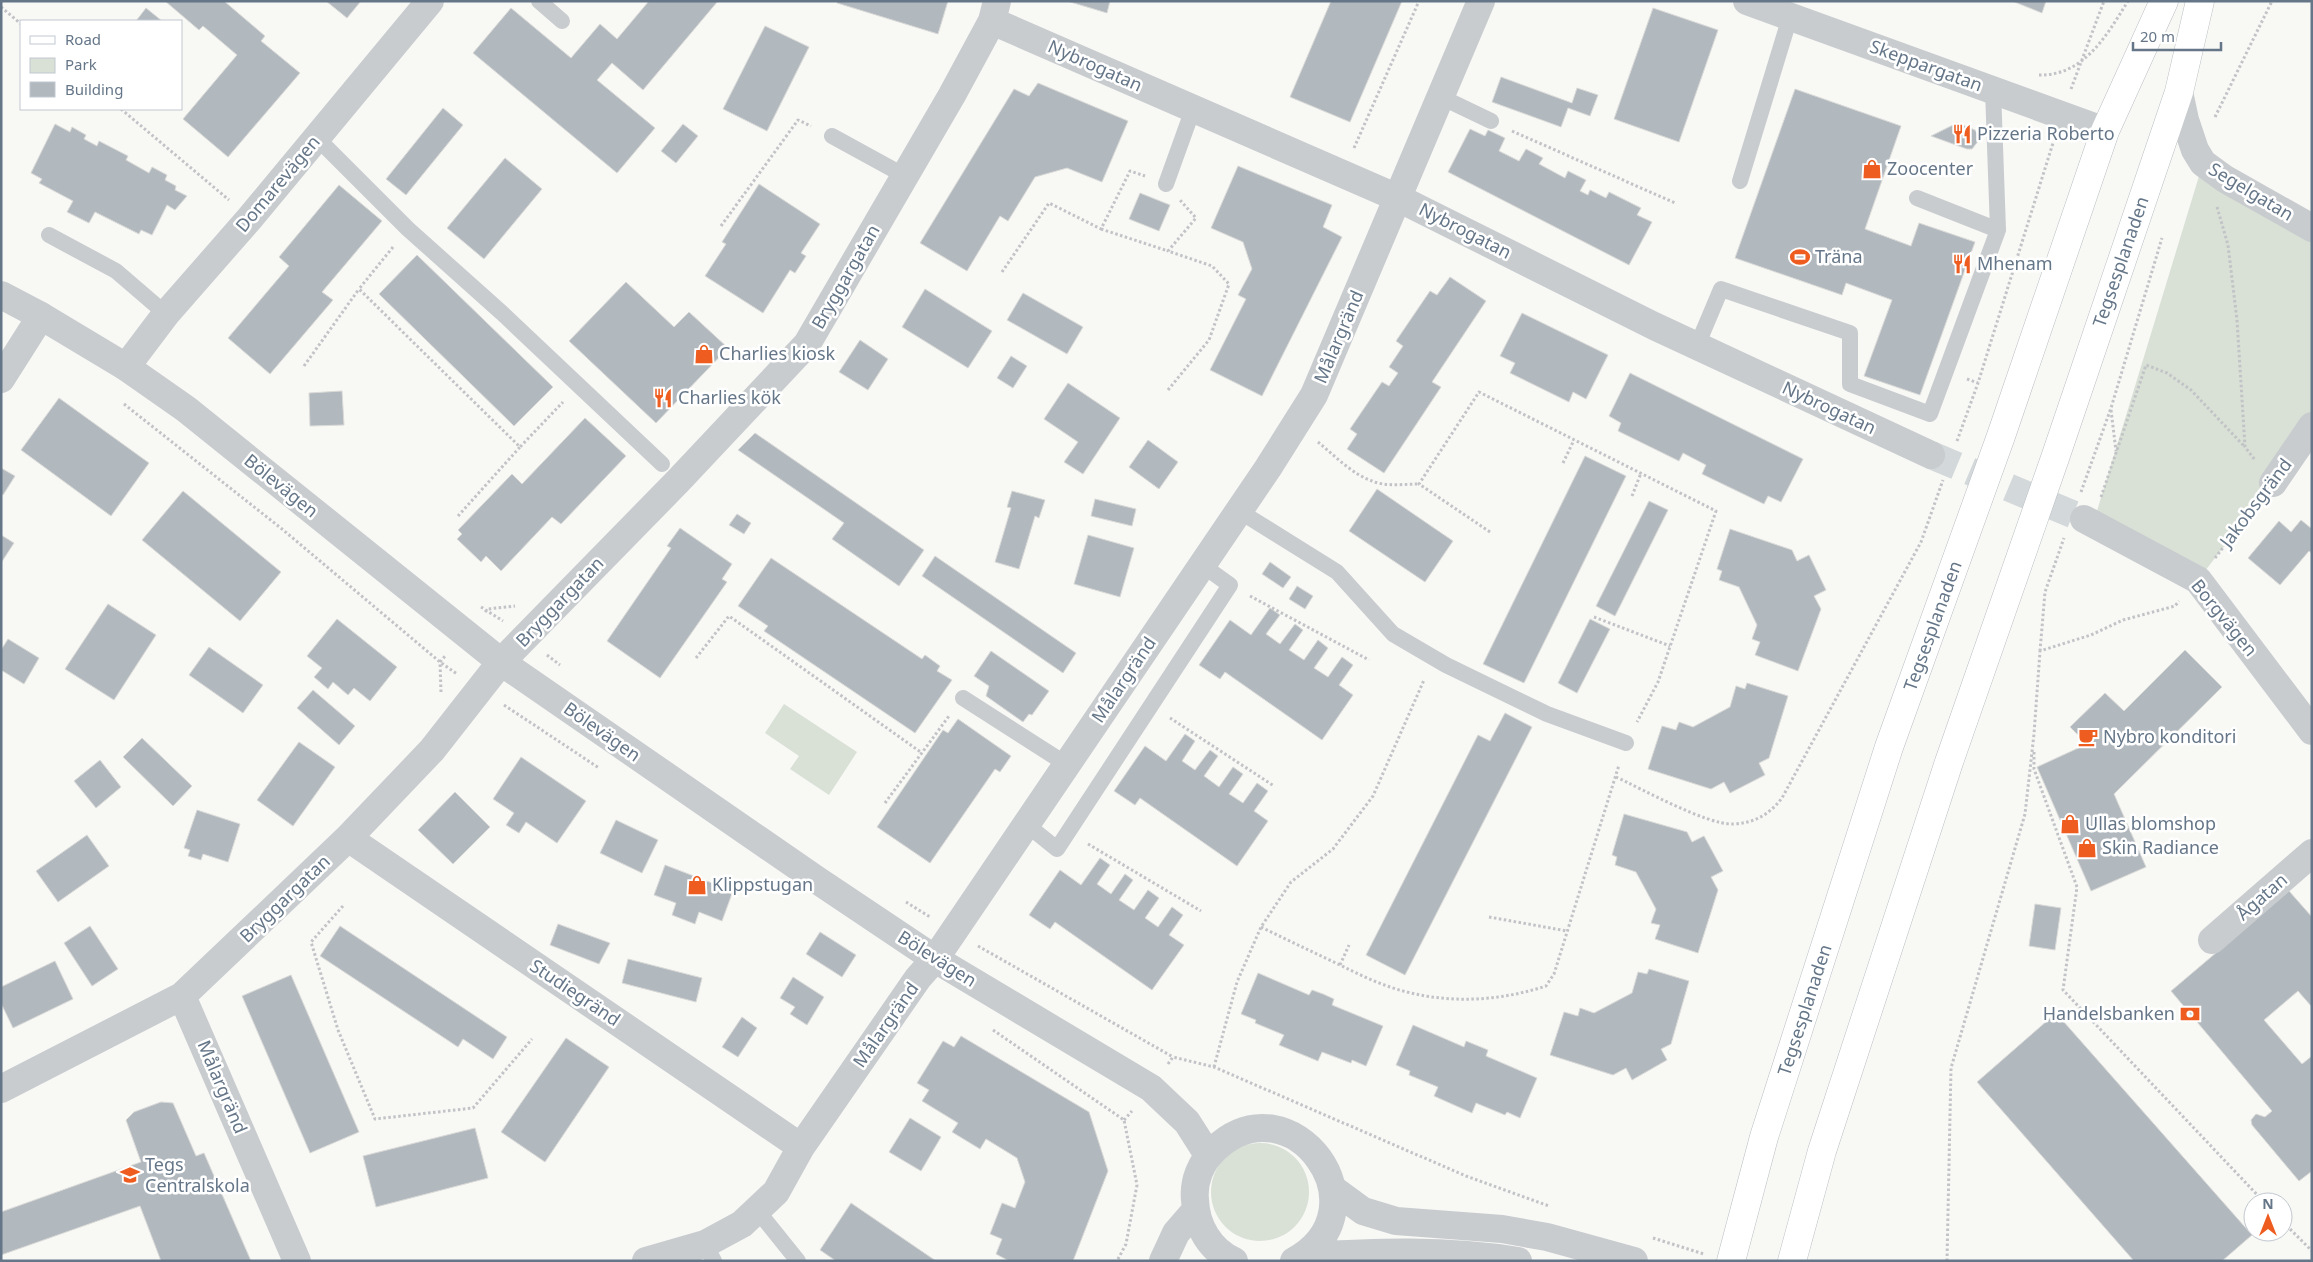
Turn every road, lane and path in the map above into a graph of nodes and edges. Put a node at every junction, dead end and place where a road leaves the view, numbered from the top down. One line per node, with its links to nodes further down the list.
1 (430, 1): 26 (street, Domarevägen)
2 (539, 1): 14 (lane)
3 (1419, 1): 28 (path)
4 (1481, 1): 19 (street, Målargränd)
5 (1747, 1): 13 (street, Skeppargatan)
6 (2104, 1): 16 (path)
7 (2128, 1): 16 (path)
8 (2164, 1): 24 (main road, Tegsesplanaden)
9 (2200, 1): 18 (main road, Tegsesplanaden)
10 (2272, 1): 27 (path)
11 (1, 7): 15 (path)
12 (994, 11): 20 (street, Nybrogatan); 29 (street, Bryggargatan)
13 (1790, 17): 17 (street, Skeppargatan); 30 (lane)
14 (562, 20)
15 (20, 23)
16 (2082, 61): 22 (path)
17 (1992, 90): 22 (street, Skeppargatan); 41 (lane)
18 (2179, 92): 27 (street, Segelgatan); 141 (main road, Tegsesplanaden)
19 (1441, 97): 23 (lane); 32 (street, Målargränd)
20 (1193, 109): 28 (street, Nybrogatan); 31 (lane)
21 (122, 110): 35 (path)
22 (2062, 115): 24 (street, Skeppargatan); 62 (path)
23 (1490, 121): 34 (path)
24 (2105, 131): 140 (main road, Tegsesplanaden)
25 (832, 136): 29 (lane); 36 (path)
26 (316, 138): 35 (street, Domarevägen); 38 (lane)
27 (2202, 148): 37 (street, Segelgatan); 60 (path)
28 (1343, 174): 32 (street, Nybrogatan)
29 (905, 176): 82 (street, Bryggargatan)
30 (1740, 182)
31 (1166, 184): 39 (path); 43 (path)
32 (1398, 198): 49 (street, Nybrogatan); 56 (street, Målargränd)
33 (1917, 198): 41 (lane)
34 (1675, 204)
35 (250, 218): 47 (street, Domarevägen)
36 (721, 226)
37 (2312, 228)
38 (408, 229): 45 (path); 53 (lane)
39 (1101, 229): 43 (path); 44 (path)
40 (2165, 229): 55 (path)
41 (1998, 230): 49 (lane)
42 (49, 235): 47 (lane)
43 (1168, 251): 54 (path)
44 (1002, 272)
45 (359, 289): 50 (path); 59 (path)
46 (1, 296): 48 (street, Bölevägen)
47 (166, 314): 51 (street, Domarevägen)
48 (41, 316): 51 (street, Bölevägen); 52 (street)
49 (1697, 346): 62 (street, Nybrogatan)
50 (304, 366)
51 (126, 367): 81 (street, Bölevägen)
52 (1, 379)
53 (579, 386): 59 (path); 64 (lane)
54 (1168, 390)
55 (2111, 408): 61 (path); 69 (path)
56 (1296, 425): 67 (path); 70 (street, Målargränd)
57 (2312, 426): 66 (street, Jakobsgränd)
58 (1574, 440): 63 (path); 65 (path); 67 (path)
59 (520, 447): 71 (path)
60 (2245, 447): 61 (path); 66 (path)
61 (2116, 452): 69 (path)
62 (1943, 460): 98 (path)
63 (1563, 463)
64 (662, 464)
65 (1641, 473): 68 (path); 83 (path)
66 (2274, 483): 75 (path, Jakobsgränd)
67 (1419, 484): 72 (path)
68 (1632, 496)
69 (2087, 509): 75 (street, Borgvägen)
70 (1239, 511): 74 (street, Målargränd); 86 (lane)
71 (458, 516)
72 (1490, 532)
73 (2064, 537): 84 (path)
74 (1202, 566): 76 (lane); 97 (street, Målargränd)
75 (2198, 580): 84 (path, Jakobsgränd); 93 (street, Borgvägen)
76 (1230, 584): 87 (path); 92 (lane)
77 (473, 603): 79 (path)
78 (518, 606): 79 (path)
79 (488, 610): 81 (path); 82 (path)
80 (1594, 617): 83 (path)
81 (465, 634): 88 (street, Bölevägen); 90 (path)
82 (524, 638): 88 (street, Bryggargatan); 89 (path)
83 (1670, 646): 95 (path)
84 (2040, 651): 94 (path)
85 (696, 658): 96 (path)
86 (1434, 658): 95 (lane); 109 (path)
87 (1369, 660)
88 (502, 662): 103 (street, Bryggargatan); 114 (street, Bölevägen)
89 (562, 666)
90 (440, 694)
91 (963, 698): 96 (path); 97 (lane)
92 (1151, 706): 99 (path); 102 (lane)
93 (2312, 731)
94 (2034, 734): 124 (path); 142 (path)
95 (1626, 742): 98 (path)
96 (922, 753): 100 (path)
97 (1066, 764): 101 (street, Målargränd)
98 (1616, 777): 111 (path)
99 (1274, 786)
100 (885, 803)
101 (1026, 824): 102 (lane); 110 (street, Målargränd)
102 (1068, 832): 107 (path)
103 (348, 838): 116 (street, Bryggargatan); 121 (street, Studiegränd)
104 (2312, 853): 112 (street, Ågatan)
105 (902, 900): 110 (path)
106 (343, 906): 117 (path)
107 (1201, 911)
108 (1489, 917): 111 (path)
109 (1261, 928): 115 (path); 125 (path)
110 (952, 931): 114 (street, Målargränd); 118 (path)
111 (1567, 931): 115 (path)
112 (2212, 940)
113 (1349, 945): 115 (path)
114 (935, 959): 121 (street, Målargränd); 122 (street, Bölevägen)
115 (1340, 965)
116 (182, 996): 119 (street, Bryggargatan); 132 (street, Målargränd)
117 (532, 1039)
118 (1173, 1057)
119 (1, 1089)
120 (1124, 1120): 135 (path)
121 (801, 1147): 126 (street, Målargränd)
122 (1208, 1155): 123 (street); 127 (street)
123 (1333, 1189): 131 (street); 139 (street)
124 (2254, 1192)
125 (1550, 1206)
126 (757, 1210): 130 (street, Målargränd); 134 (lane)
127 (1195, 1211): 136 (street); 137 (street)
128 (2293, 1232): 129 (path)
129 (2312, 1251)
130 (709, 1253): 133 (street, Målargränd)
131 (1298, 1258): 138 (street)
132 (297, 1261)
133 (646, 1261)
134 (798, 1261)
135 (1118, 1261)
136 (1163, 1261)
137 (1234, 1261)
138 (1518, 1261)
139 (1634, 1261)
140 (1731, 1261)
141 (1792, 1261)
142 (1947, 1261)

